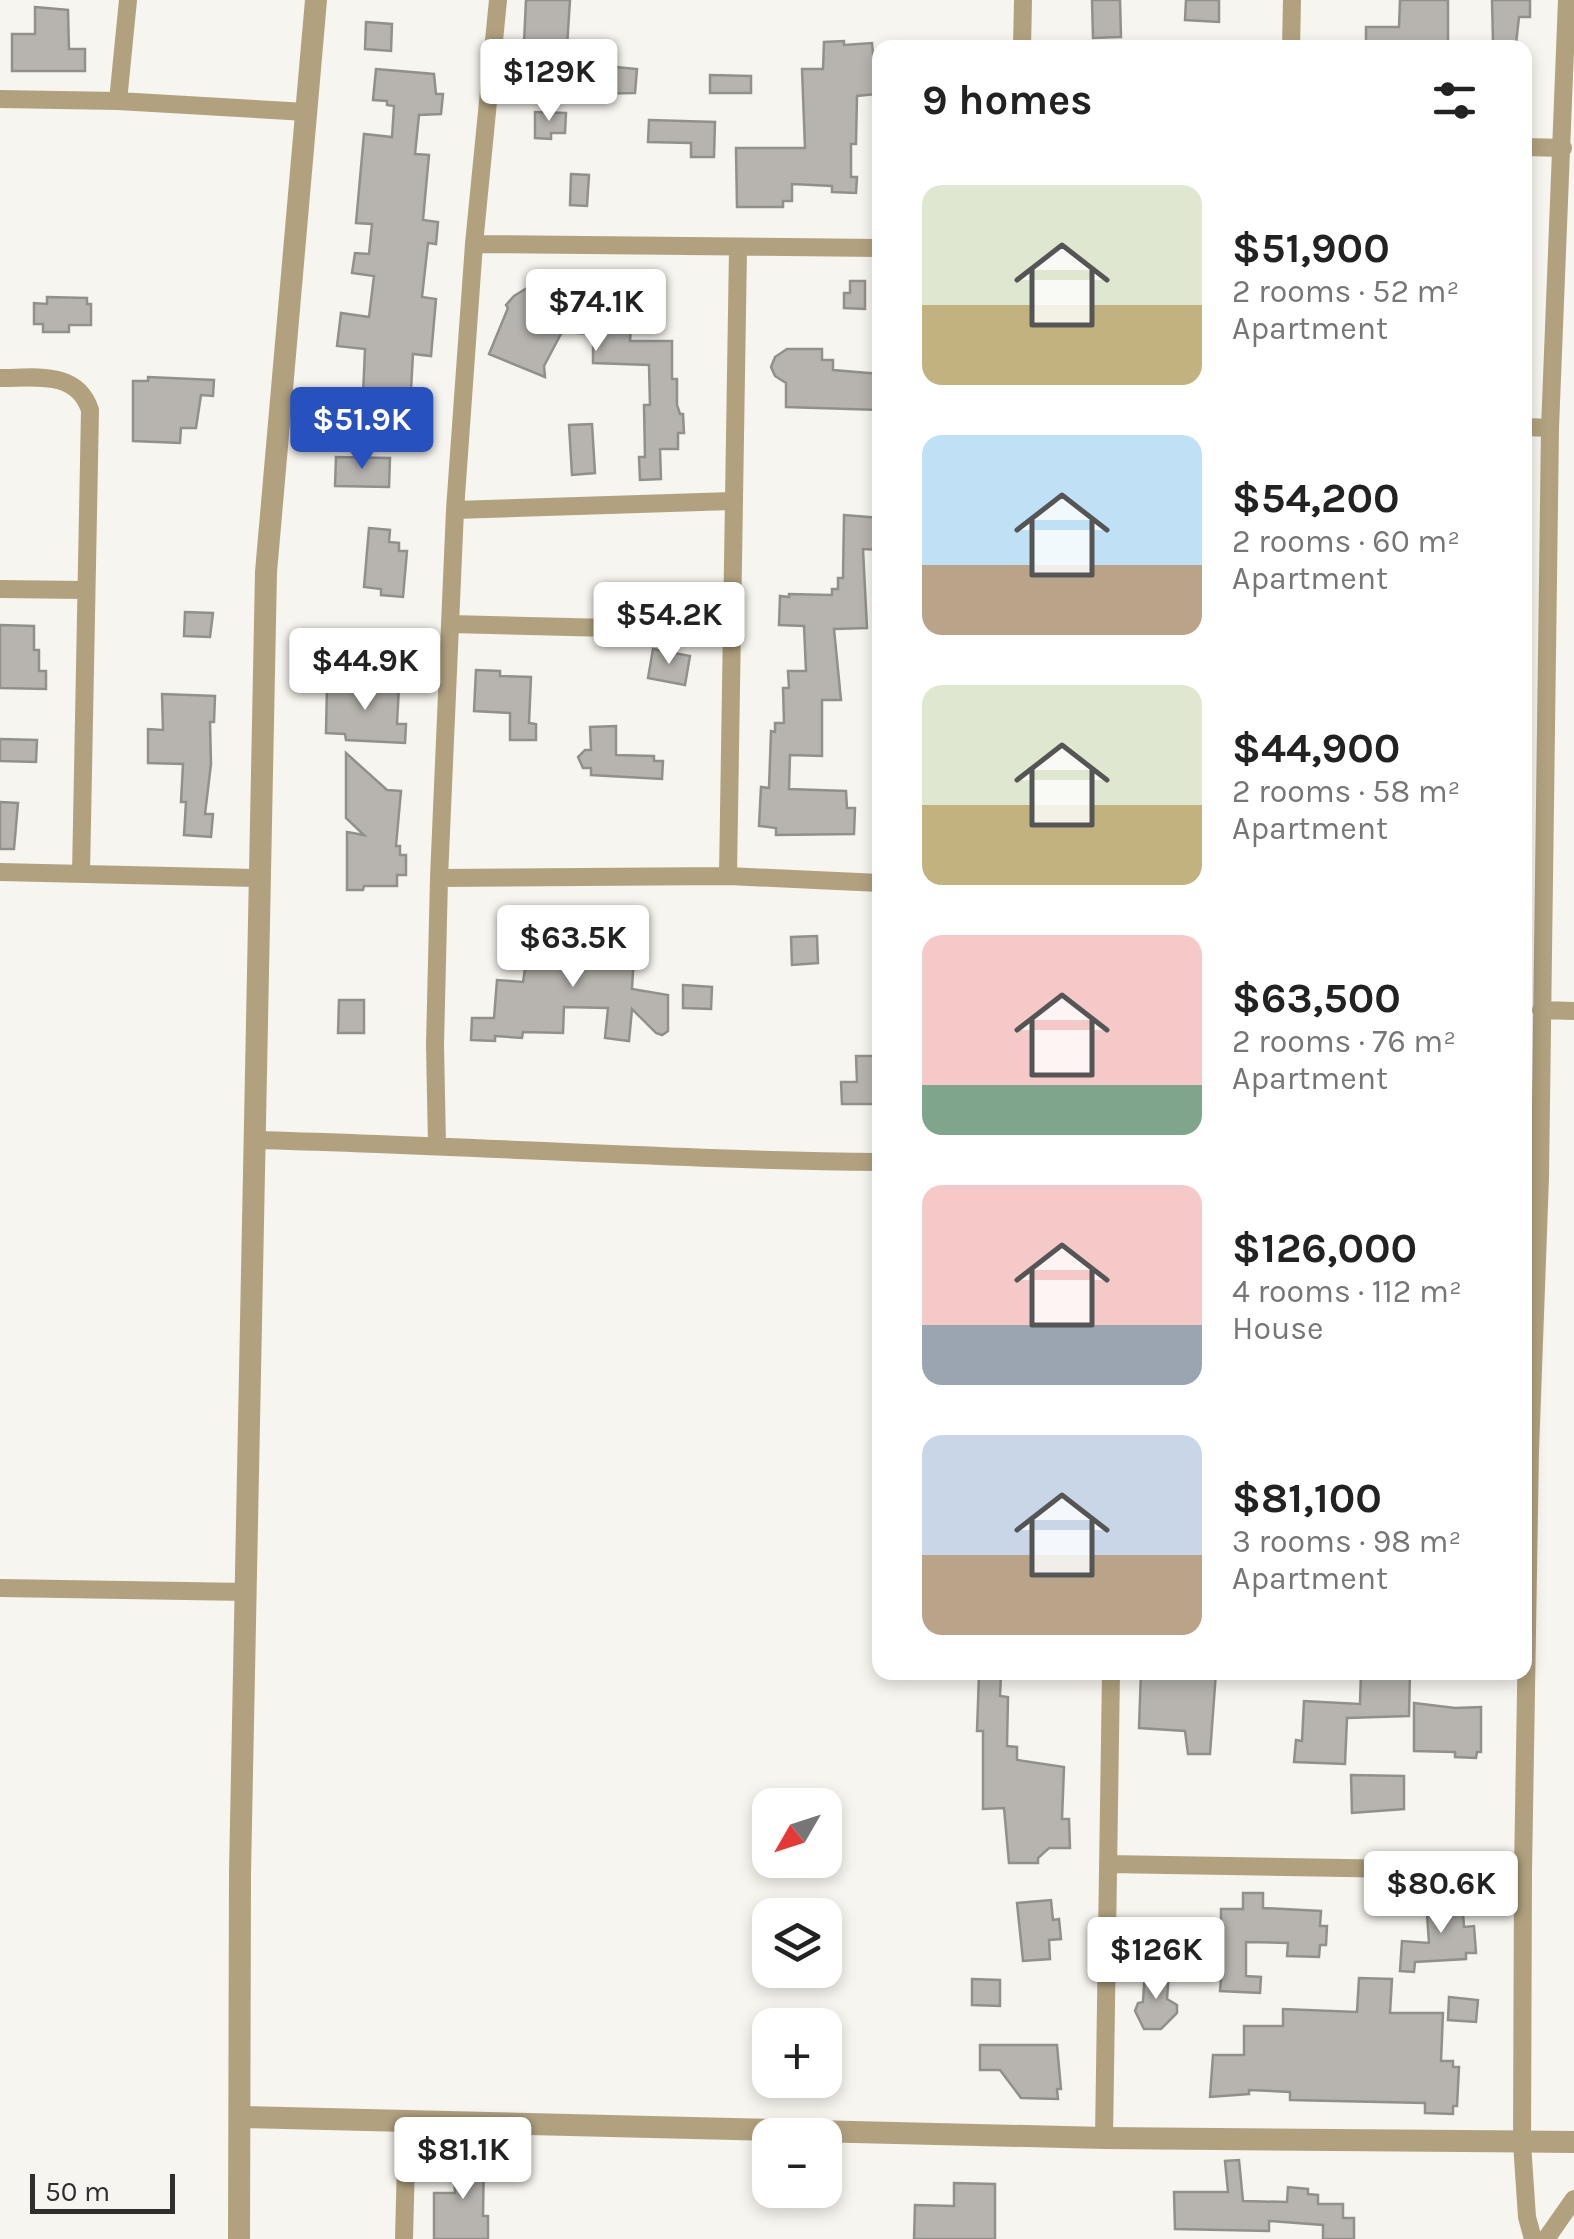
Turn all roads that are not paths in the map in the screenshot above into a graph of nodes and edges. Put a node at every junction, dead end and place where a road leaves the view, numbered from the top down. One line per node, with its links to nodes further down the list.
1 (128, 0): 10 (street)
2 (316, 0): 11 (street)
3 (498, 0): 14 (street)
4 (1023, 0): 7 (street)
5 (1292, 0): 8 (street)
6 (1566, 0): 13 (street)
7 (1022, 40)
8 (1291, 40)
9 (0, 98): 10 (street)
10 (118, 101): 11 (street)
11 (306, 112): 31 (street)
12 (1532, 146): 13 (street)
13 (1563, 148): 19 (street)
14 (474, 244): 16 (street); 21 (street)
15 (872, 248): 16 (street)
16 (738, 249): 20 (street)
17 (0, 378): 23 (street)
18 (1532, 427): 19 (street)
19 (1550, 428): 27 (street)
20 (732, 501): 21 (street); 25 (street)
21 (455, 510): 24 (street)
22 (0, 589): 23 (street)
23 (84, 590): 29 (street)
24 (450, 624): 25 (street); 32 (street)
25 (732, 630): 30 (street)
26 (1532, 715): 27 (street)
27 (1545, 716): 34 (street)
28 (0, 872): 29 (street)
29 (81, 874): 31 (street)
30 (728, 876): 32 (street); 33 (street)
31 (261, 878): 37 (street)
32 (439, 878): 38 (street)
33 (872, 883)
34 (1533, 904): 35 (street)
35 (1542, 1010): 36 (street); 40 (street)
36 (1574, 1010)
37 (254, 1140): 38 (street); 42 (street)
38 (437, 1145): 39 (street)
39 (872, 1162)
40 (1532, 1178)
41 (0, 1588): 42 (street)
42 (247, 1592): 47 (street)
43 (1111, 1680): 45 (street)
44 (1525, 1680): 46 (street)
45 (1108, 1864): 46 (street); 49 (street)
46 (1523, 1871): 51 (street)
47 (241, 2116): 48 (street); 53 (street)
48 (406, 2123): 49 (street); 54 (street)
49 (1104, 2138): 51 (street)
50 (1574, 2142): 51 (street)
51 (1522, 2143): 55 (street)
52 (1574, 2199): 56 (street)
53 (239, 2239)
54 (404, 2239)
55 (1533, 2239)
56 (1546, 2239)

